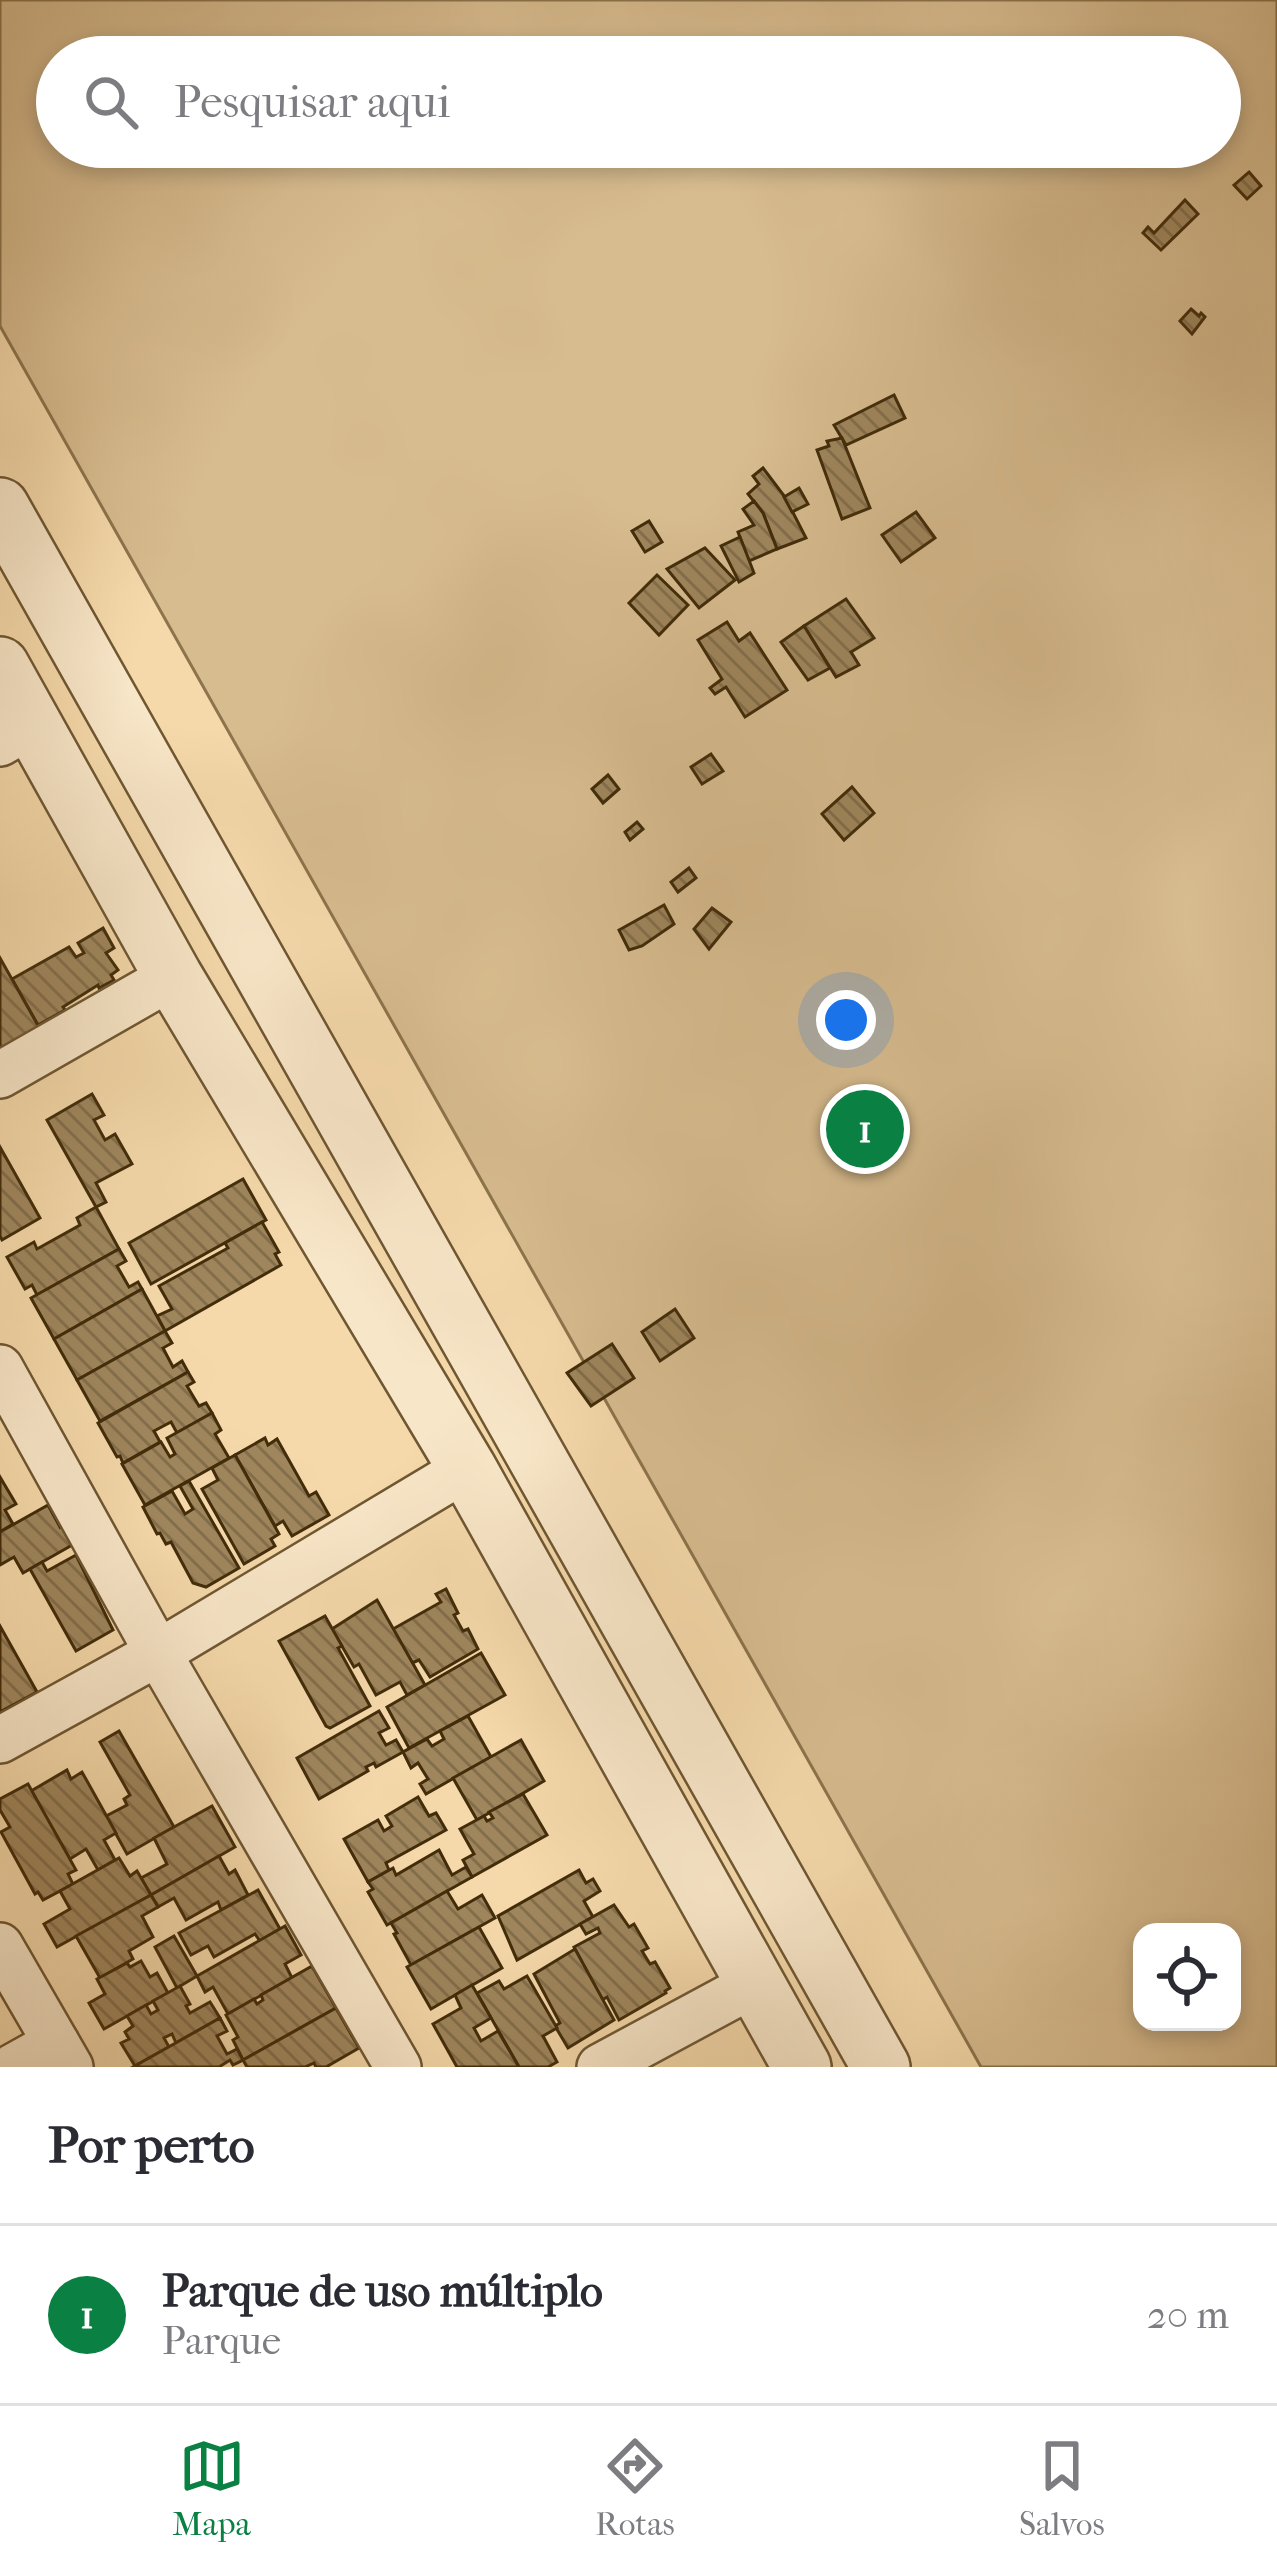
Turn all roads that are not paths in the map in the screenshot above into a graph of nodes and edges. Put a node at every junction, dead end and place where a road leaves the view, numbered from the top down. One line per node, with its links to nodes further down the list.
1 (0, 508): 17 (street)
2 (0, 666): 3 (street)
3 (17, 733): 4 (street)
4 (173, 976): 5 (street); 7 (street)
5 (0, 1075)
6 (0, 1368): 8 (street)
7 (467, 1468): 8 (street); 11 (street)
8 (158, 1653): 9 (street); 14 (street)
9 (0, 1740)
10 (0, 1946): 12 (street)
11 (754, 1984): 15 (street); 16 (street)
12 (63, 2055): 13 (street)
13 (13, 2067)
14 (398, 2067)
15 (600, 2067)
16 (802, 2067)
17 (881, 2067)

